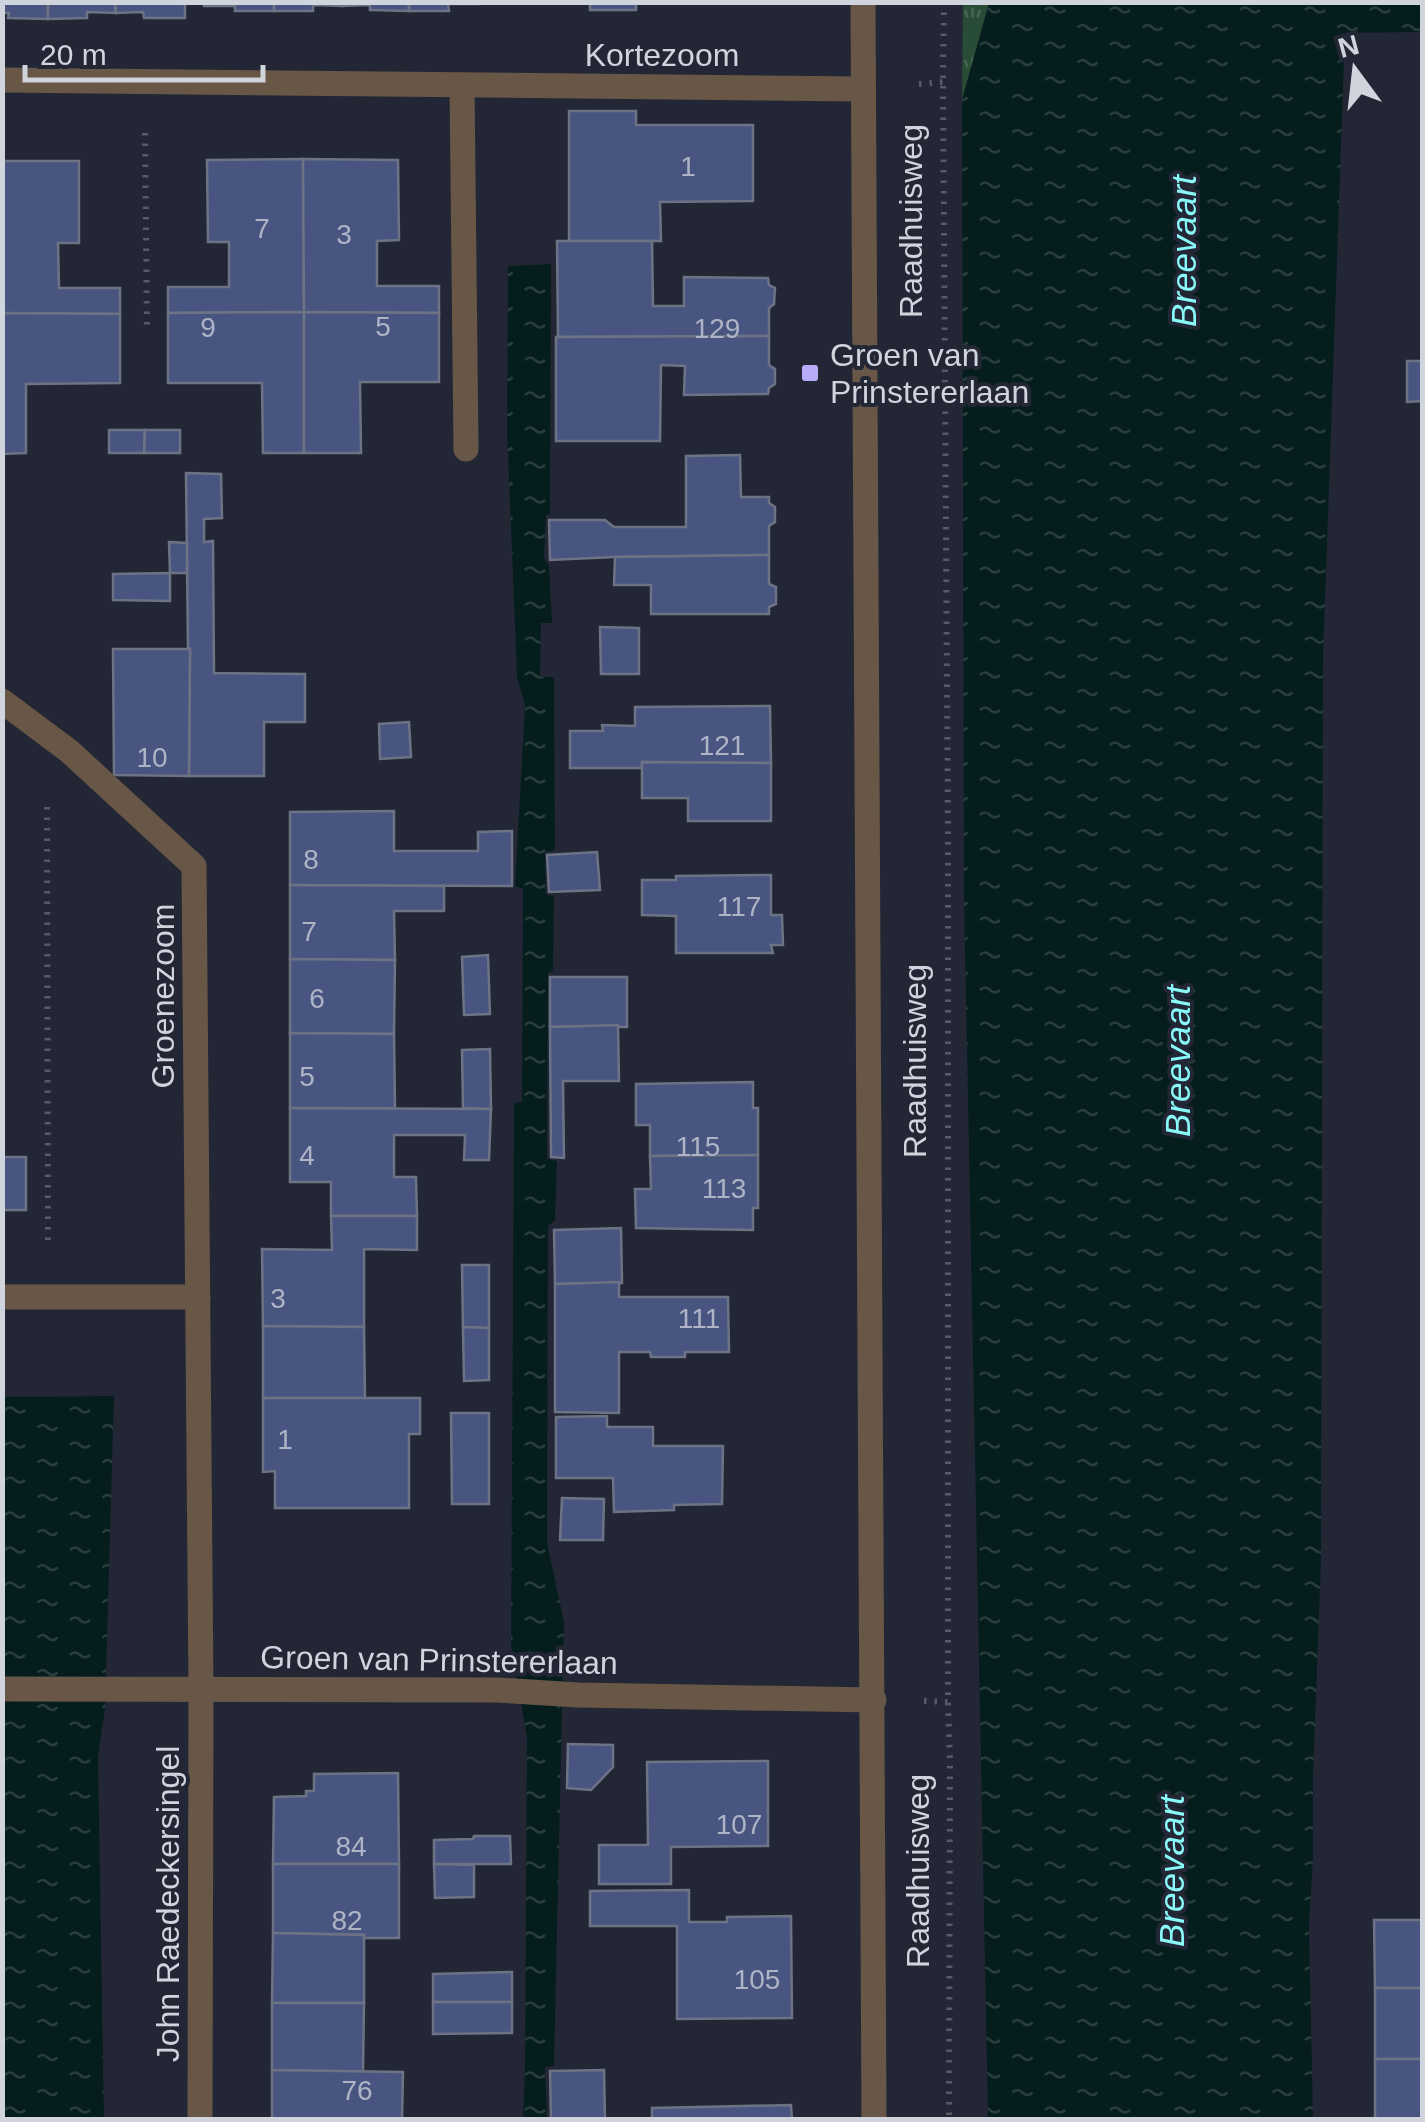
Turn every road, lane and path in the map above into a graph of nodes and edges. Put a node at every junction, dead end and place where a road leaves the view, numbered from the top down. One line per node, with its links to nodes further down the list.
1 (862, 2): 6 (street, Raadhuisweg)
2 (944, 2): 19 (path, Raadhuisweg)
3 (2, 80): 4 (street, Kortezoom)
4 (144, 82): 5 (street, Kortezoom); 7 (path)
5 (462, 86): 6 (street, Kortezoom); 8 (street)
6 (862, 89): 16 (street, Raadhuisweg)
7 (147, 330)
8 (466, 449)
9 (2, 702): 10 (street, Groenezoom)
10 (69, 751): 11 (path); 12 (street, Groenezoom)
11 (48, 1297): 12 (street); 13 (street)
12 (198, 1297): 15 (street, Groenezoom)
13 (2, 1298)
14 (2, 1689): 15 (street, Groen van Prinstererlaan)
15 (201, 1689): 16 (street, Groen van Prinstererlaan); 17 (street, John Raedeckersingel)
16 (874, 1700): 18 (street, Raadhuisweg)
17 (200, 2120)
18 (874, 2120)
19 (949, 2120)

